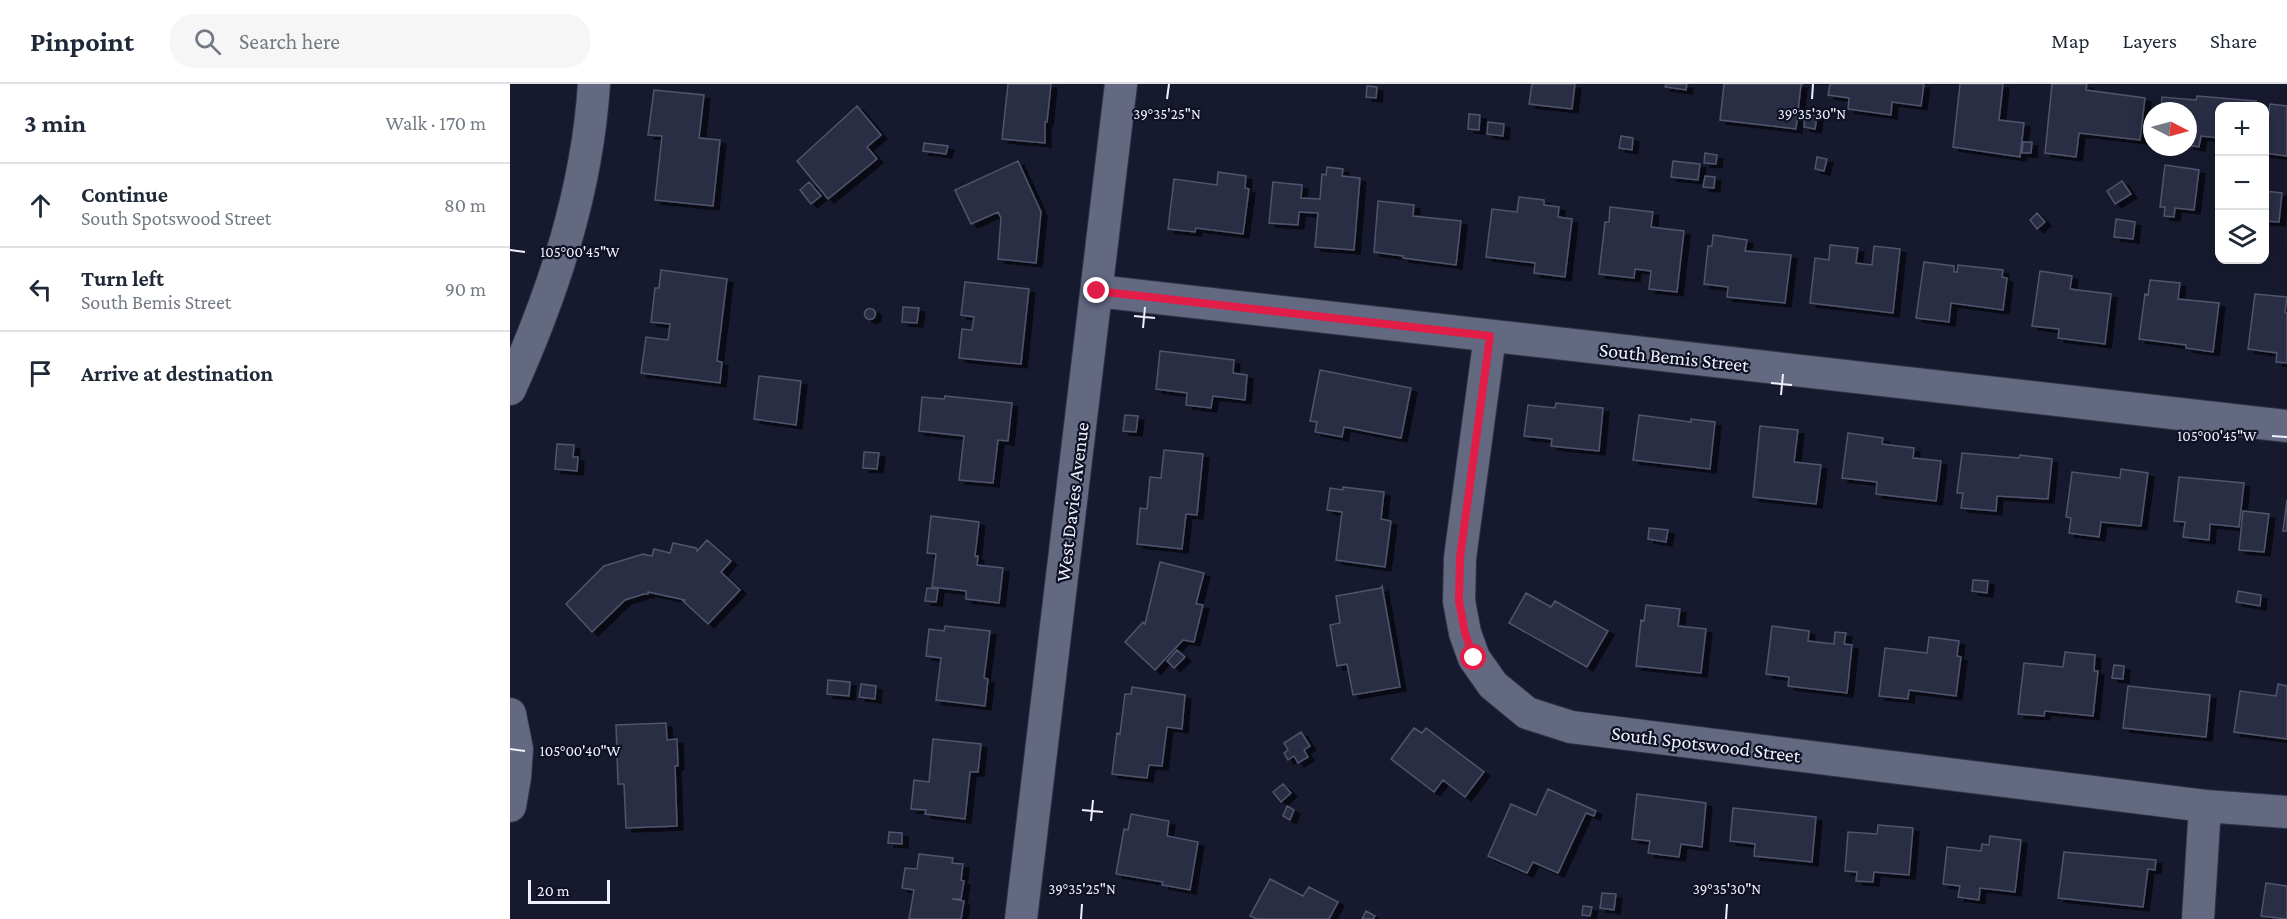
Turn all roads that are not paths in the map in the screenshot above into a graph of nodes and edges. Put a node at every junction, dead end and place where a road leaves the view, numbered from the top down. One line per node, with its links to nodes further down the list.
1 (594, 84): 5 (street)
2 (1121, 84): 3 (street, West Davies Avenue)
3 (1097, 291): 4 (street, South Bemis Street); 11 (street, West Davies Avenue)
4 (1490, 336): 6 (street, South Bemis Street); 9 (street, South Spotswood Street)
5 (510, 389)
6 (2287, 426)
7 (510, 714): 8 (street)
8 (510, 806)
9 (2205, 806): 10 (street, South Spotswood Street); 12 (street)
10 (2287, 812)
11 (1021, 919)
12 (2198, 919)

